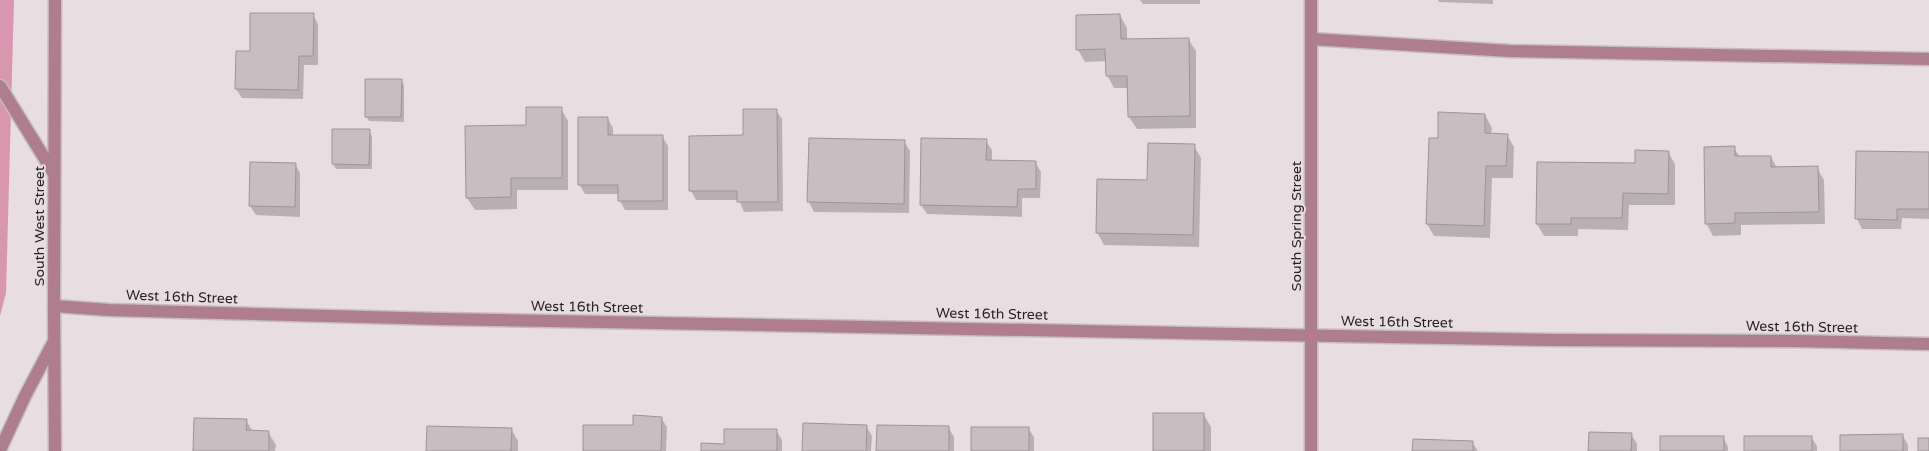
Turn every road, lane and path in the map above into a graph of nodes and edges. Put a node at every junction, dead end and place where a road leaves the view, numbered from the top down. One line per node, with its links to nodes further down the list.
1 (55, 0): 6 (street, South West Street)
2 (1310, 0): 3 (street, South Spring Street)
3 (1311, 39): 4 (street); 8 (street, South Spring Street)
4 (1929, 59)
5 (0, 86): 6 (street)
6 (53, 172): 7 (street, South West Street)
7 (54, 306): 8 (street, West 16th Street); 9 (street, South West Street)
8 (1311, 335): 10 (street, West 16th Street); 13 (street, South Spring Street)
9 (54, 341): 11 (street); 12 (street, South West Street)
10 (1929, 344)
11 (0, 450)
12 (55, 451)
13 (1311, 451)

